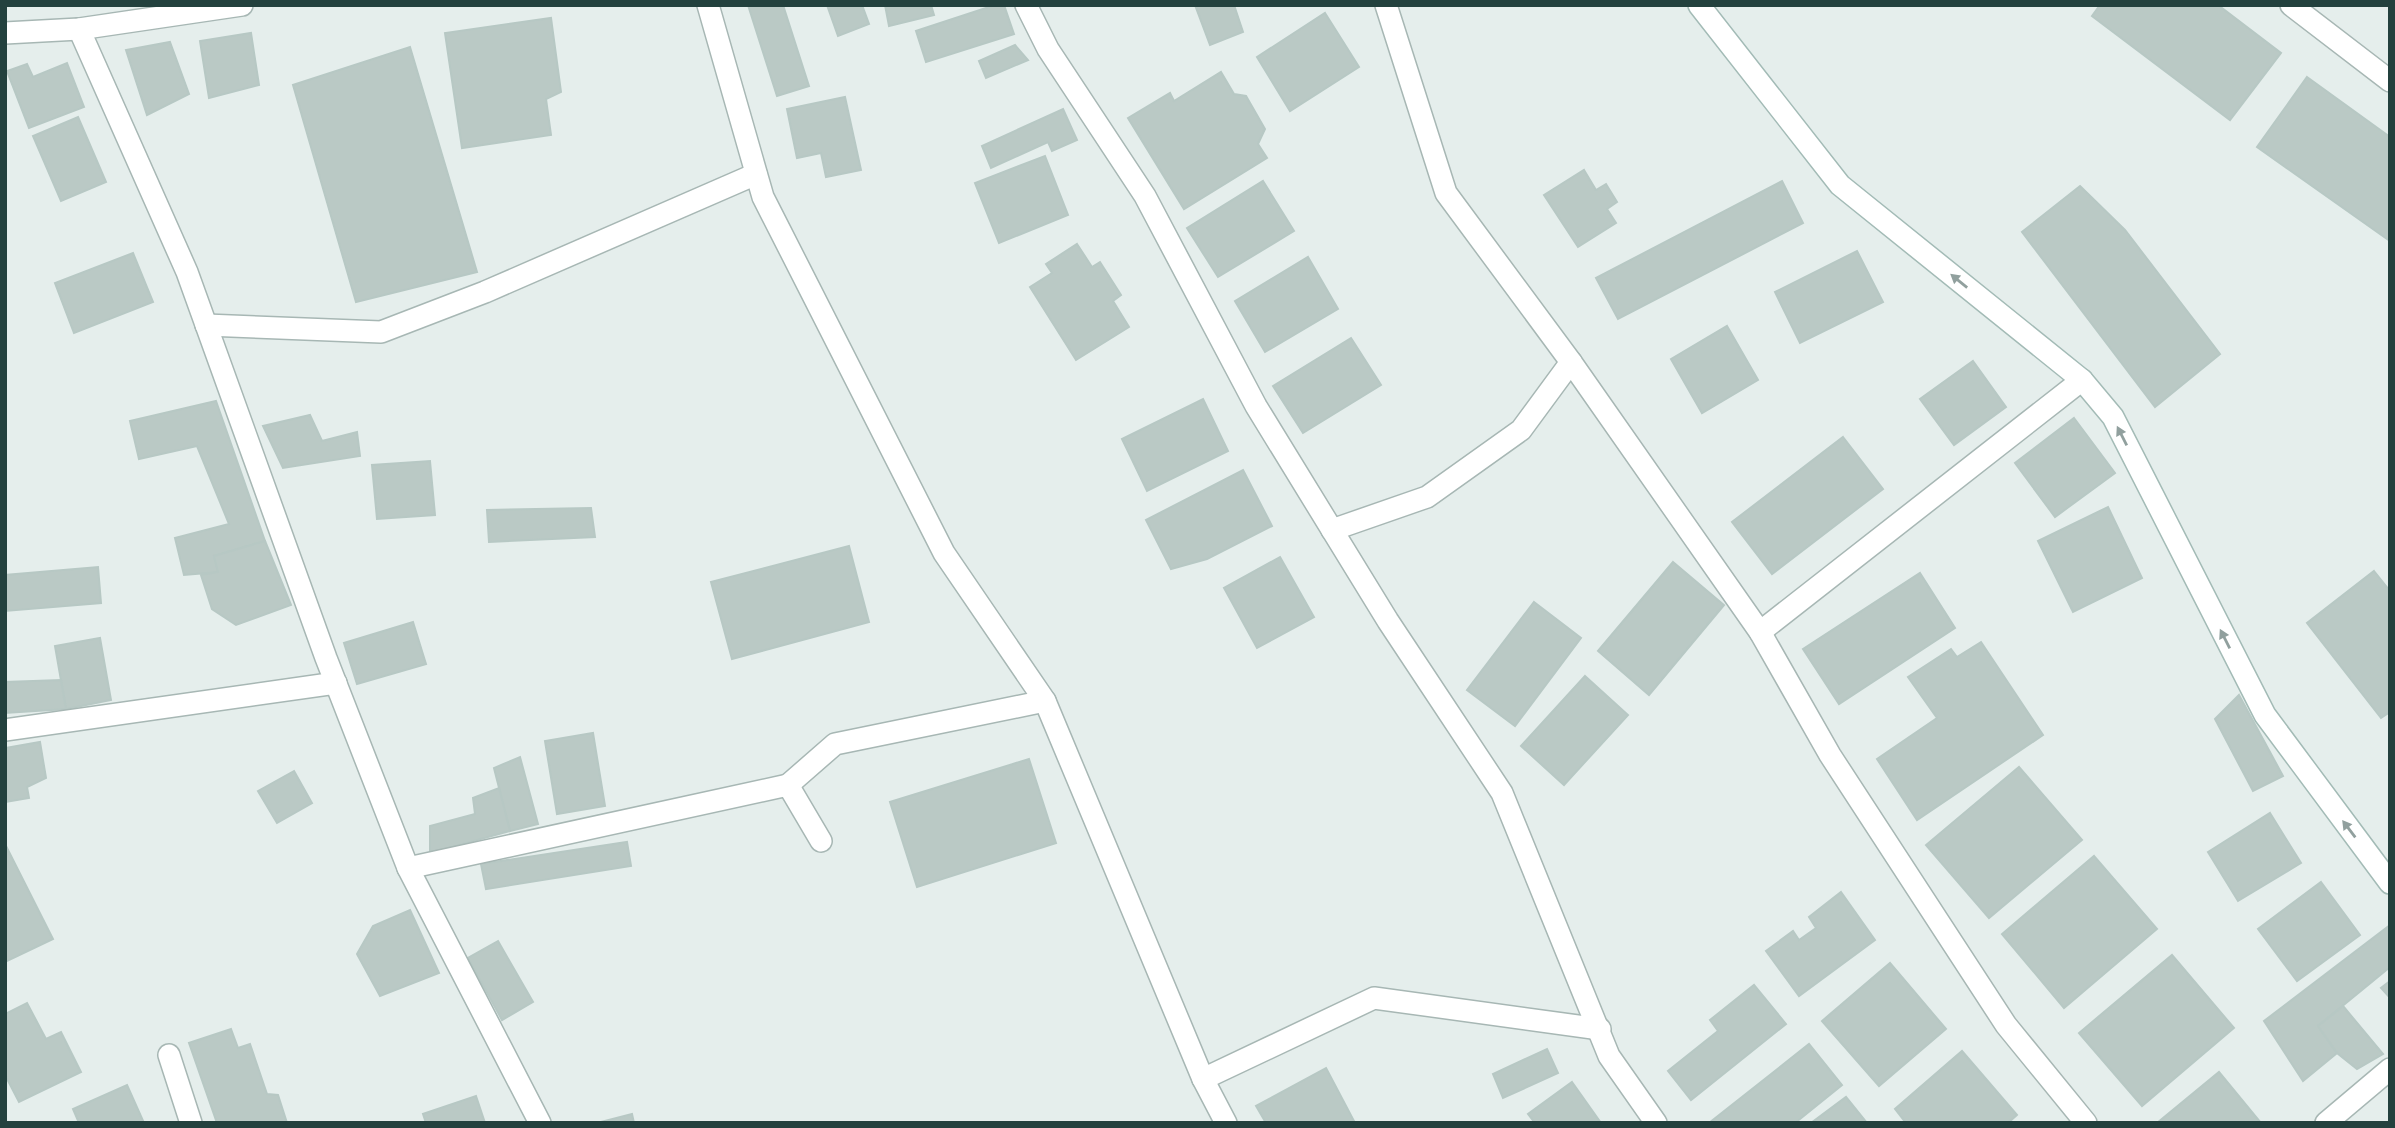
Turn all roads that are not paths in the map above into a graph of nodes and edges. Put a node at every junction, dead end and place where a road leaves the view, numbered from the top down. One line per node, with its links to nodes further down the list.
1 (242, 5): 7 (street)
2 (708, 5): 10 (street)
3 (1026, 5): 14 (street)
4 (1385, 5): 12 (street)
5 (1699, 5): 13 (street, one-way to 5)
6 (2291, 5): 9 (street)
7 (79, 29): 8 (street); 11 (street)
8 (5, 33)
9 (2390, 81)
10 (756, 174): 11 (street); 17 (street)
11 (206, 326): 16 (street)
12 (1571, 362): 14 (street); 15 (street)
13 (2082, 380): 15 (street); 22 (street, one-way to 13)
14 (1332, 530): 23 (street)
15 (1759, 632): 31 (street)
16 (336, 683): 18 (street); 21 (street)
17 (1045, 701): 19 (street); 26 (street)
18 (5, 730)
19 (788, 785): 20 (street); 21 (street)
20 (821, 841)
21 (408, 868): 28 (street)
22 (2390, 883)
23 (1600, 1029): 26 (street); 30 (street)
24 (169, 1055): 27 (street)
25 (2390, 1069): 32 (street)
26 (1203, 1079): 29 (street)
27 (191, 1123)
28 (540, 1123)
29 (1226, 1123)
30 (1656, 1123)
31 (2087, 1123)
32 (2326, 1123)

